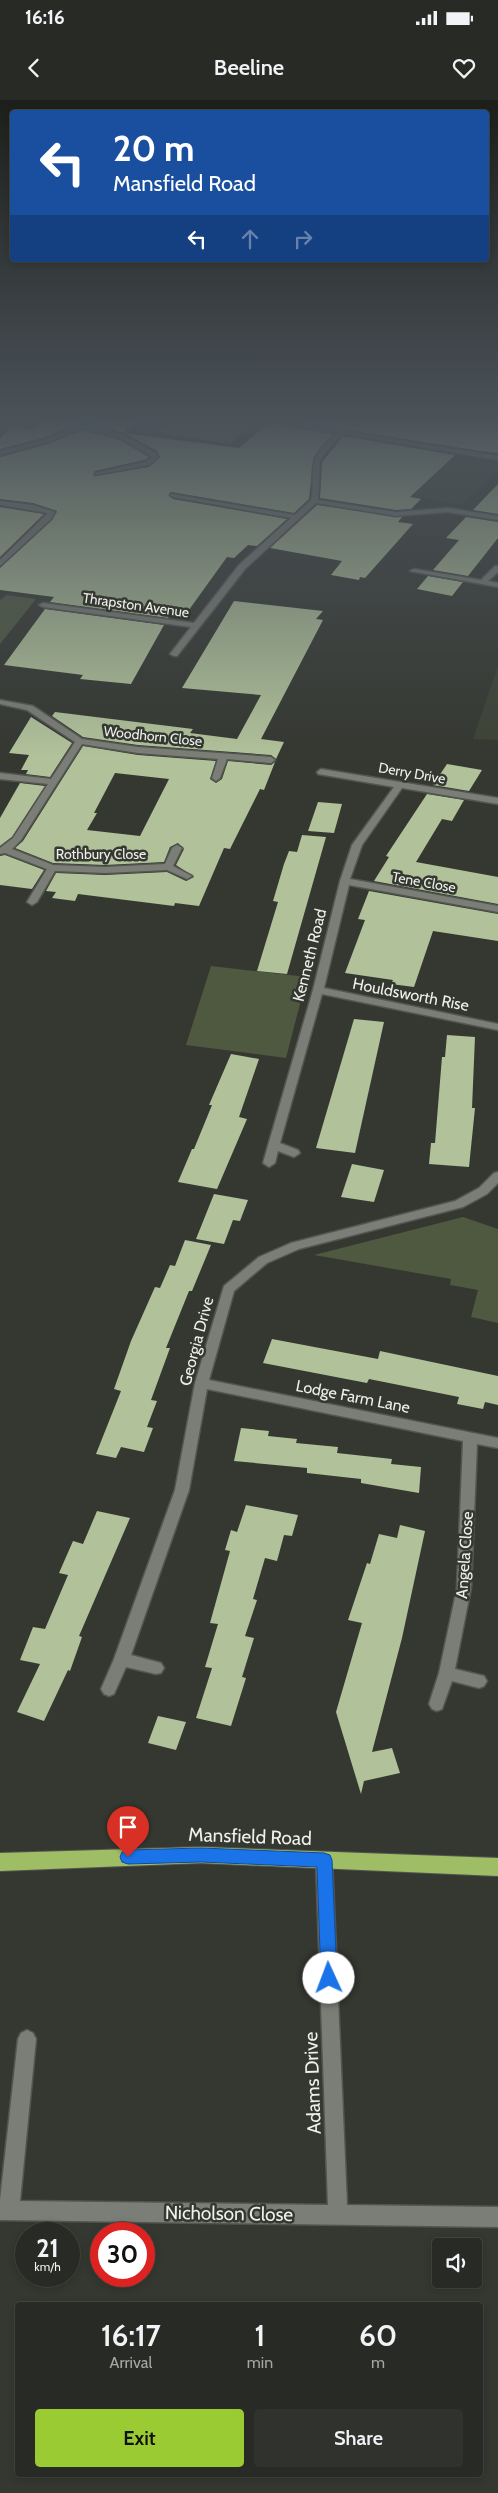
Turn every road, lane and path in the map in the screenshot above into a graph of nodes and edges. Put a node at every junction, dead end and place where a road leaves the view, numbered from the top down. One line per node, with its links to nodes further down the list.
1 (33, 533): 3 (street)
2 (280, 533): 9 (street)
3 (0, 564)
4 (498, 568): 6 (street)
5 (414, 571): 6 (street)
6 (482, 583): 7 (street)
7 (498, 585)
8 (43, 605): 9 (street, Thrapston Avenue)
9 (195, 625): 10 (street)
10 (174, 654)
11 (0, 702): 12 (street)
12 (80, 741): 13 (street, Woodhorn Close); 17 (street)
13 (223, 757): 14 (street, Woodhorn Close); 16 (street, Woodhorn Close)
14 (271, 760)
15 (0, 776): 17 (street)
16 (216, 778)
17 (54, 782): 24 (street)
18 (322, 784): 19 (street, Derry Drive)
19 (400, 785): 20 (street, Derry Drive); 28 (street, Kenneth Road)
20 (484, 799): 21 (street, Derry Drive); 22 (street)
21 (498, 801)
22 (479, 808)
23 (177, 848): 25 (street, Rothbury Close)
24 (3, 851): 26 (street, Rothbury Close)
25 (168, 867): 26 (street, Rothbury Close); 27 (street, Rothbury Close)
26 (52, 868): 29 (street)
27 (187, 876)
28 (345, 881): 30 (street, Tene Close); 31 (street, Kenneth Road)
29 (32, 902)
30 (498, 909)
31 (318, 990): 32 (street, Houldsworth Rise); 33 (street, Kenneth Road)
32 (498, 1026)
33 (275, 1145): 34 (street); 35 (street, Kenneth Road)
34 (294, 1154)
35 (269, 1163)
36 (498, 1176): 37 (street, Georgia Drive)
37 (202, 1383): 38 (street, Lodge Farm Lane); 40 (street, Georgia Drive)
38 (470, 1437): 39 (street, Lodge Farm Lane); 42 (street, Angela Close)
39 (498, 1443)
40 (122, 1659): 41 (street); 44 (street, Georgia Drive)
41 (156, 1668)
42 (447, 1672): 43 (street); 45 (street, Angela Close)
43 (478, 1681)
44 (109, 1690)
45 (438, 1704)
46 (324, 1860): 47 (highway, Mansfield Road); 48 (highway, Mansfield Road); 51 (street, Adams Drive)
47 (0, 1862)
48 (498, 1867)
49 (27, 2039): 50 (street)
50 (5, 2210): 51 (street, Nicholson Close)
51 (338, 2214): 52 (street, Nicholson Close)
52 (498, 2217)

